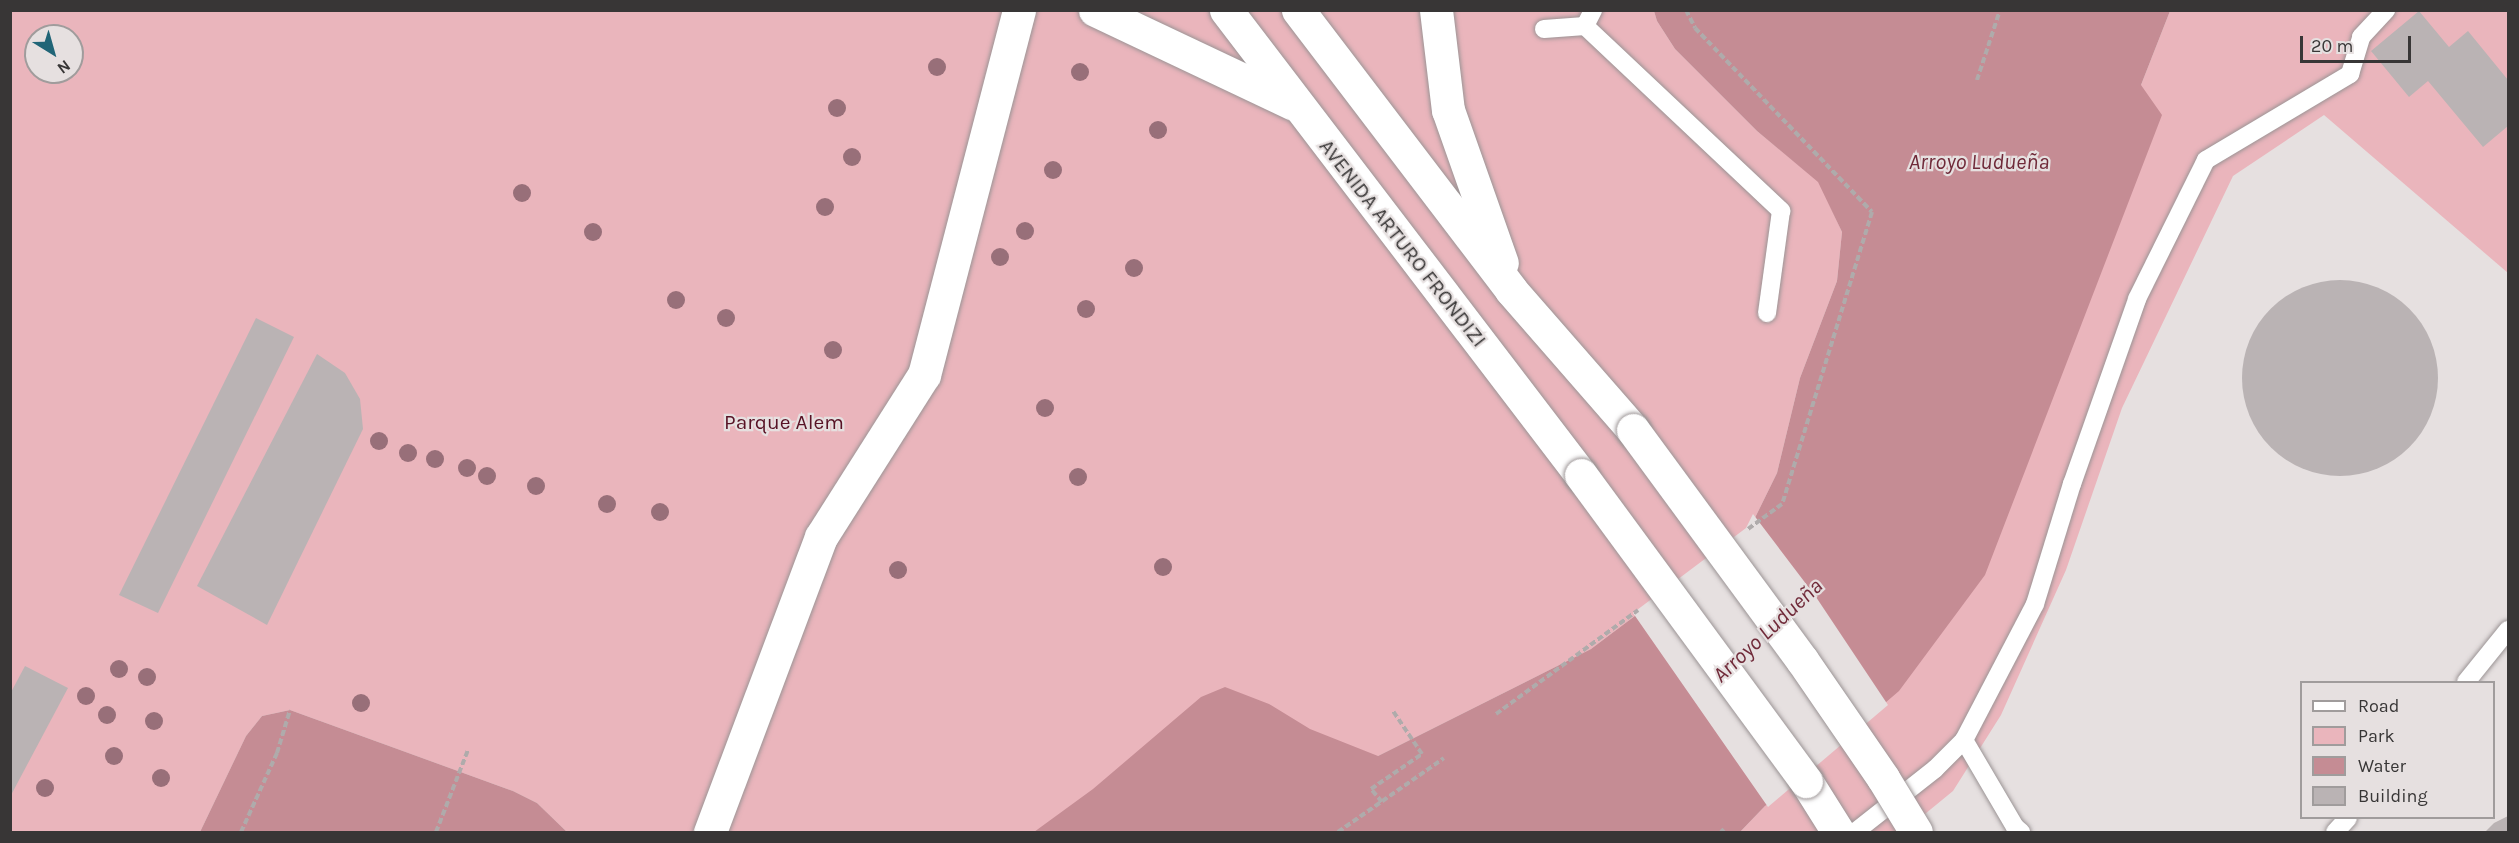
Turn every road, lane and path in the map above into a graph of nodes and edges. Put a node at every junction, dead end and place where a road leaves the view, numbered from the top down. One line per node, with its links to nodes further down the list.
1 (1019, 10): 29 (main road)
2 (1095, 10): 12 (main road)
3 (1226, 10): 12 (main road, AVENIDA ARTURO FRONDIZI)
4 (1298, 10): 13 (main road)
5 (1436, 10): 13 (main road)
6 (1686, 10): 15 (path)
7 (2386, 10): 22 (lane)
8 (1998, 11): 11 (path)
9 (1589, 18): 10 (lane); 14 (lane)
10 (1544, 29)
11 (1977, 80)
12 (1297, 105): 31 (main road, AVENIDA ARTURO FRONDIZI, bridge)
13 (1511, 290): 33 (main road, bridge)
14 (1767, 313)
15 (1744, 532)
16 (1639, 609): 21 (path)
17 (2508, 630): 18 (lane)
18 (2467, 681)
19 (290, 710): 27 (path)
20 (1393, 711): 25 (path)
21 (1496, 714)
22 (1964, 740): 32 (lane); 34 (lane)
23 (468, 750): 28 (path)
24 (1444, 758): 25 (path)
25 (1382, 802): 30 (path)
26 (2348, 819): 35 (lane)
27 (241, 832)
28 (436, 832)
29 (710, 832)
30 (1338, 832)
31 (1838, 832)
32 (1855, 832)
33 (1916, 832)
34 (2021, 832)
35 (2335, 832)

